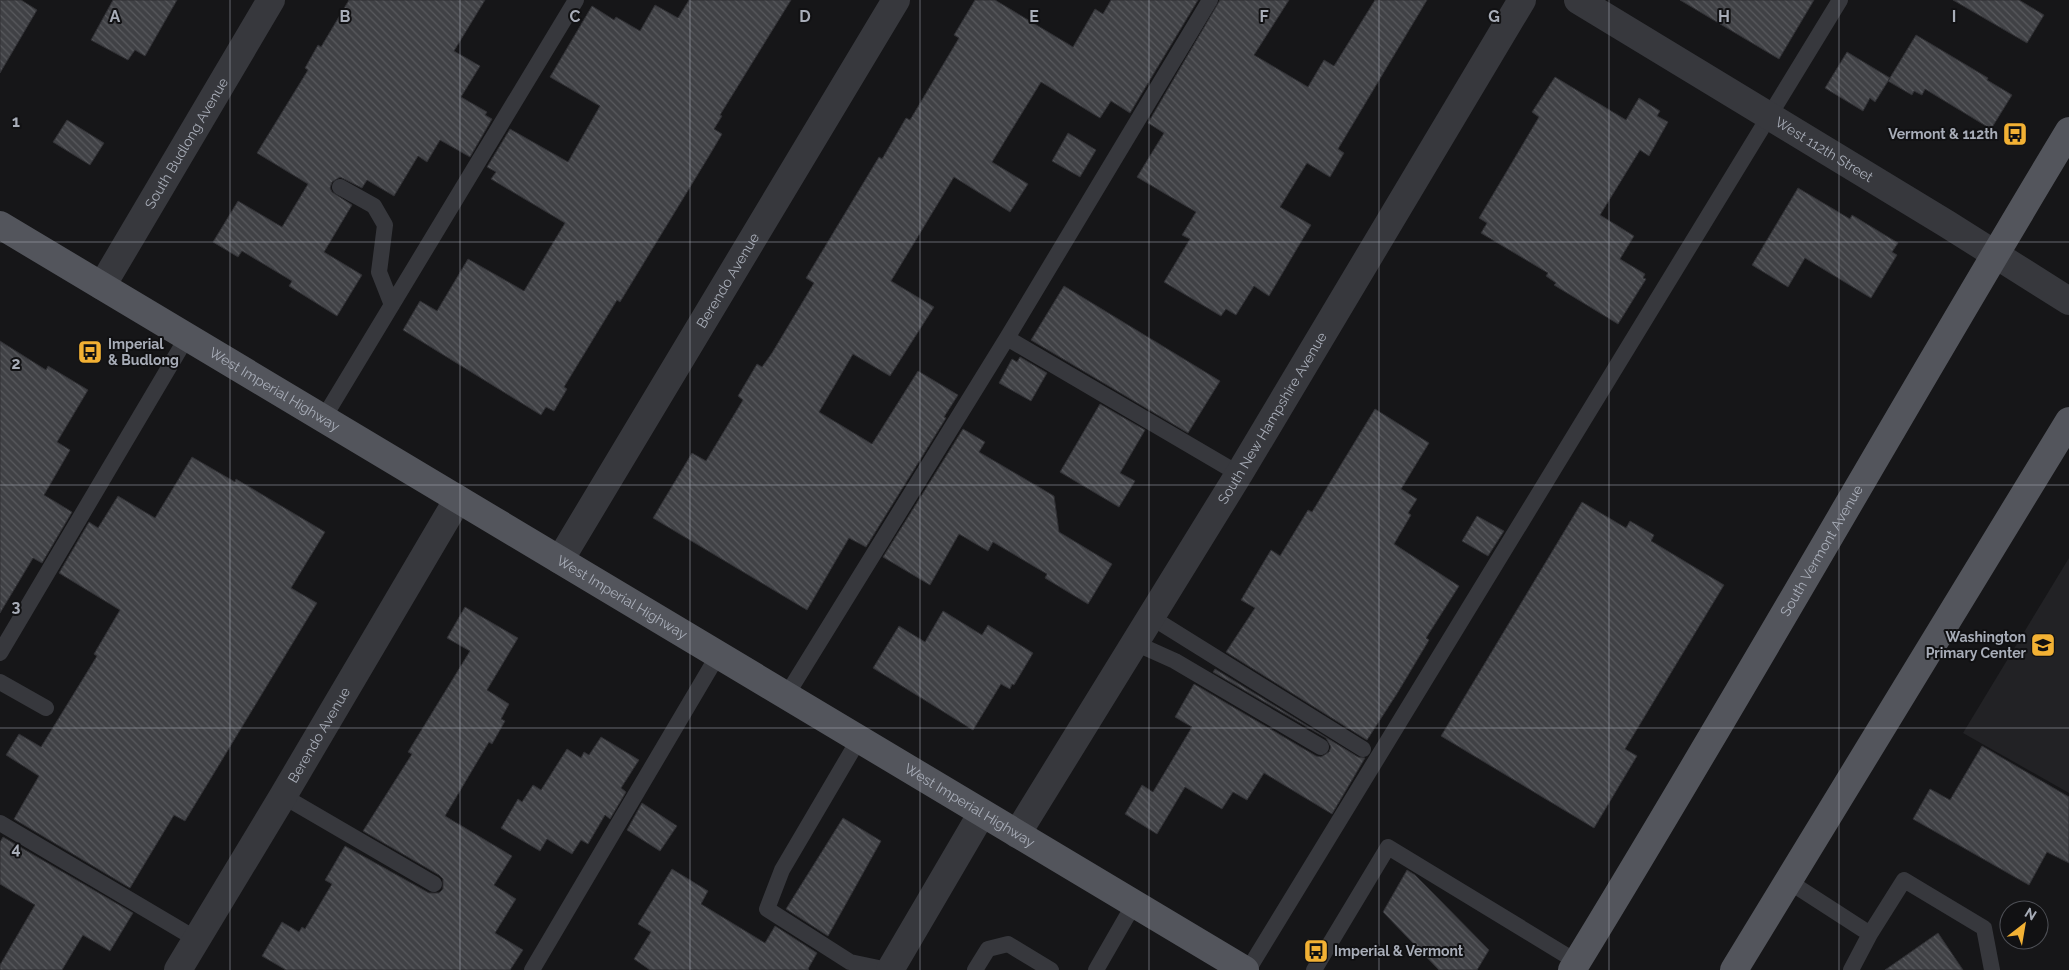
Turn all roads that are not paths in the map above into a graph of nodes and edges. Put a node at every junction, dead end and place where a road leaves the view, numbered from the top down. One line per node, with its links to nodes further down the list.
1 (271, 0): 13 (street, South Budlong Avenue)
2 (576, 0): 15 (lane)
3 (896, 0): 22 (street, Berendo Avenue)
4 (1210, 0): 17 (lane)
5 (1522, 0): 20 (street, South New Hampshire Avenue)
6 (1578, 0): 8 (street, West 112th Street)
7 (1840, 0): 8 (lane)
8 (1769, 116): 12 (street, West 112th Street); 49 (lane)
9 (2069, 131): 12 (main road, South Vermont Avenue)
10 (340, 187): 15 (lane)
11 (0, 225): 13 (main road, West Imperial Highway)
12 (1995, 253): 14 (street, West 112th Street); 42 (main road, South Vermont Avenue)
13 (102, 286): 16 (main road, West Imperial Highway)
14 (2069, 301)
15 (392, 305): 18 (lane)
16 (187, 337): 18 (main road, West Imperial Highway); 25 (lane)
17 (1007, 338): 20 (lane); 28 (lane)
18 (323, 419): 21 (main road, West Imperial Highway)
19 (2069, 421): 37 (main road)
20 (1239, 474): 23 (street, South New Hampshire Avenue)
21 (458, 499): 22 (main road, West Imperial Highway); 33 (street, Berendo Avenue)
22 (560, 560): 26 (main road, West Imperial Highway)
23 (1151, 617): 24 (street, South New Hampshire Avenue); 32 (lane)
24 (1135, 643): 31 (lane); 36 (street, South New Hampshire Avenue)
25 (0, 653)
26 (718, 655): 28 (main road, West Imperial Highway); 44 (lane)
27 (0, 682): 29 (lane)
28 (786, 696): 30 (main road, West Imperial Highway)
29 (46, 708)
30 (859, 739): 34 (main road, West Imperial Highway); 45 (lane)
31 (1321, 747)
32 (1363, 749)
33 (283, 796): 38 (lane); 41 (street, Berendo Avenue)
34 (982, 813): 36 (main road, West Imperial Highway); 45 (street)
35 (0, 823): 41 (lane)
36 (1017, 834): 39 (main road, West Imperial Highway)
37 (1788, 881): 40 (lane); 51 (main road)
38 (434, 884)
39 (1134, 904): 48 (lane); 49 (main road, West Imperial Highway)
40 (1870, 934): 52 (lane); 53 (lane)
41 (196, 939): 43 (street, Berendo Avenue)
42 (1575, 966): 50 (lane)
43 (178, 970)
44 (532, 970)
45 (889, 970)
46 (975, 970): 47 (lane)
47 (1051, 970)
48 (1096, 970)
49 (1246, 970)
50 (1314, 970)
51 (1734, 970)
52 (1851, 970)
53 (1992, 970)

